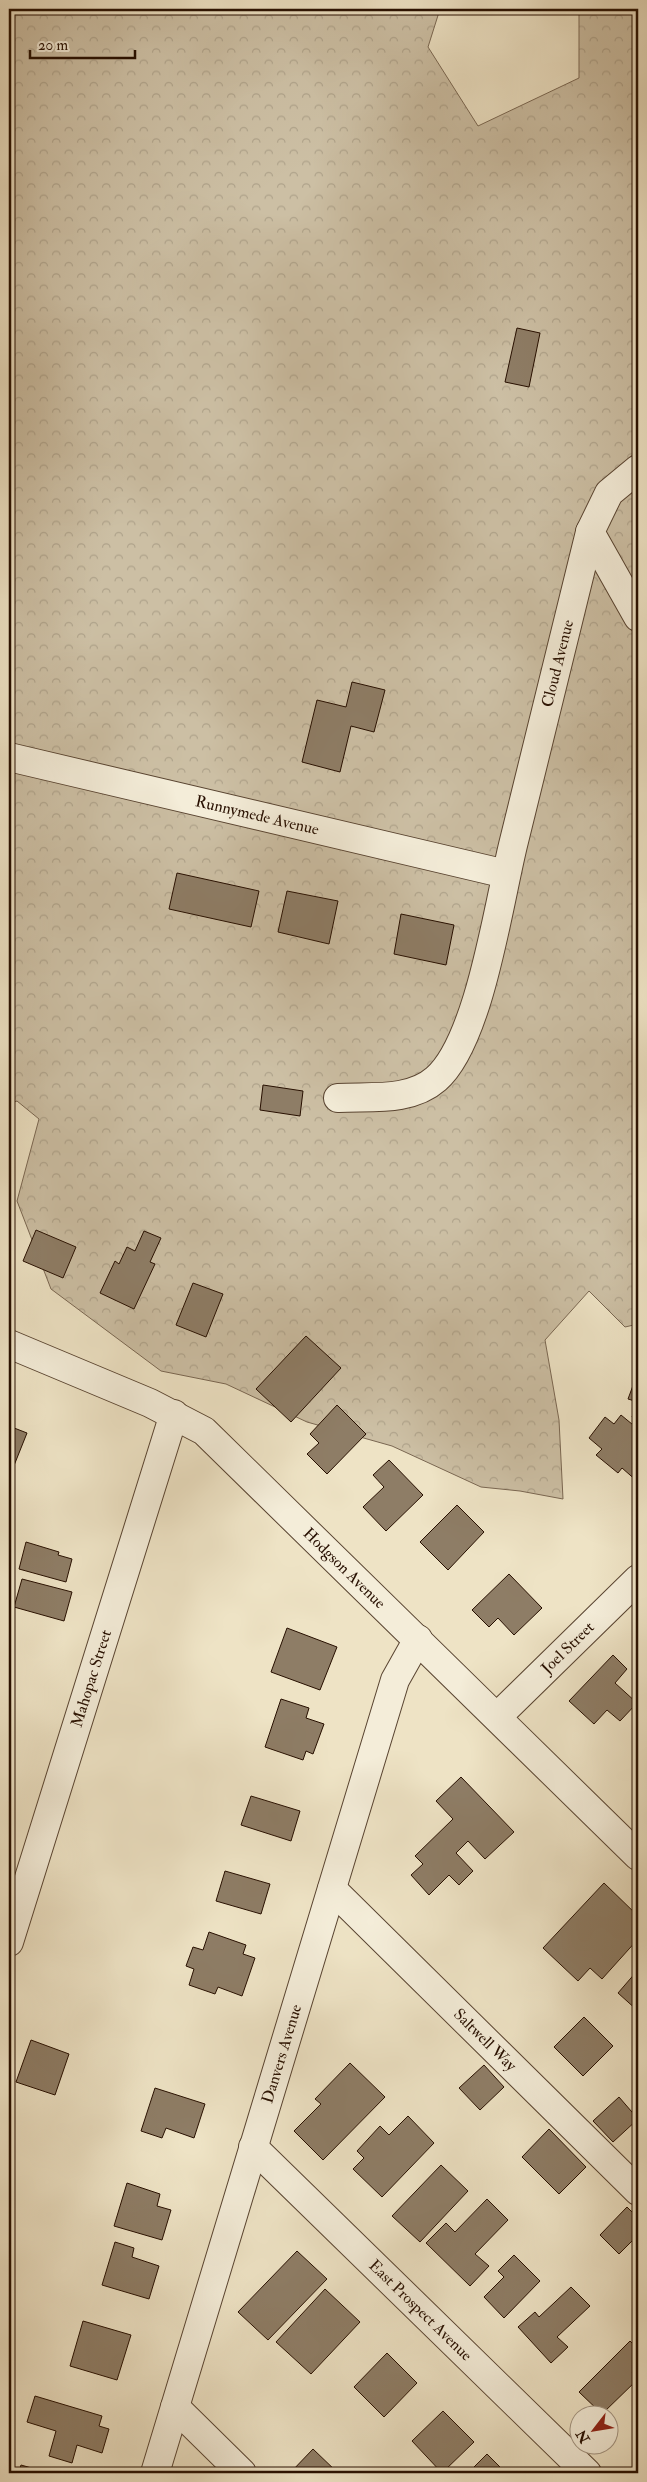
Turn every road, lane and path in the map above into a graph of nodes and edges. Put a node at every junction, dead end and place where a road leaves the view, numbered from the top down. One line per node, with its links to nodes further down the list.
1 (638, 469): 2 (street, Cloud Avenue)
2 (590, 532): 3 (street); 5 (street, Cloud Avenue)
3 (638, 617)
4 (9, 757): 5 (street, Runnymede Avenue)
5 (506, 874): 6 (street, Cloud Avenue)
6 (338, 1098)
7 (9, 1344): 8 (street, Hodgson Avenue)
8 (174, 1414): 10 (street, Hodgson Avenue); 14 (street, Mahopac Street)
9 (638, 1578): 11 (street, Joel Street)
10 (418, 1639): 11 (street, Hodgson Avenue); 13 (street, Danvers Avenue)
11 (497, 1717): 12 (street, Hodgson Avenue)
12 (638, 1856)
13 (332, 1889): 15 (street, Danvers Avenue); 16 (street, Saltwell Way)
14 (9, 1942)
15 (254, 2147): 17 (street, Danvers Avenue); 20 (street, East Prospect Avenue)
16 (638, 2191)
17 (175, 2407): 18 (street, Danvers Avenue); 19 (street)
18 (154, 2473)
19 (242, 2473)
20 (587, 2473)

